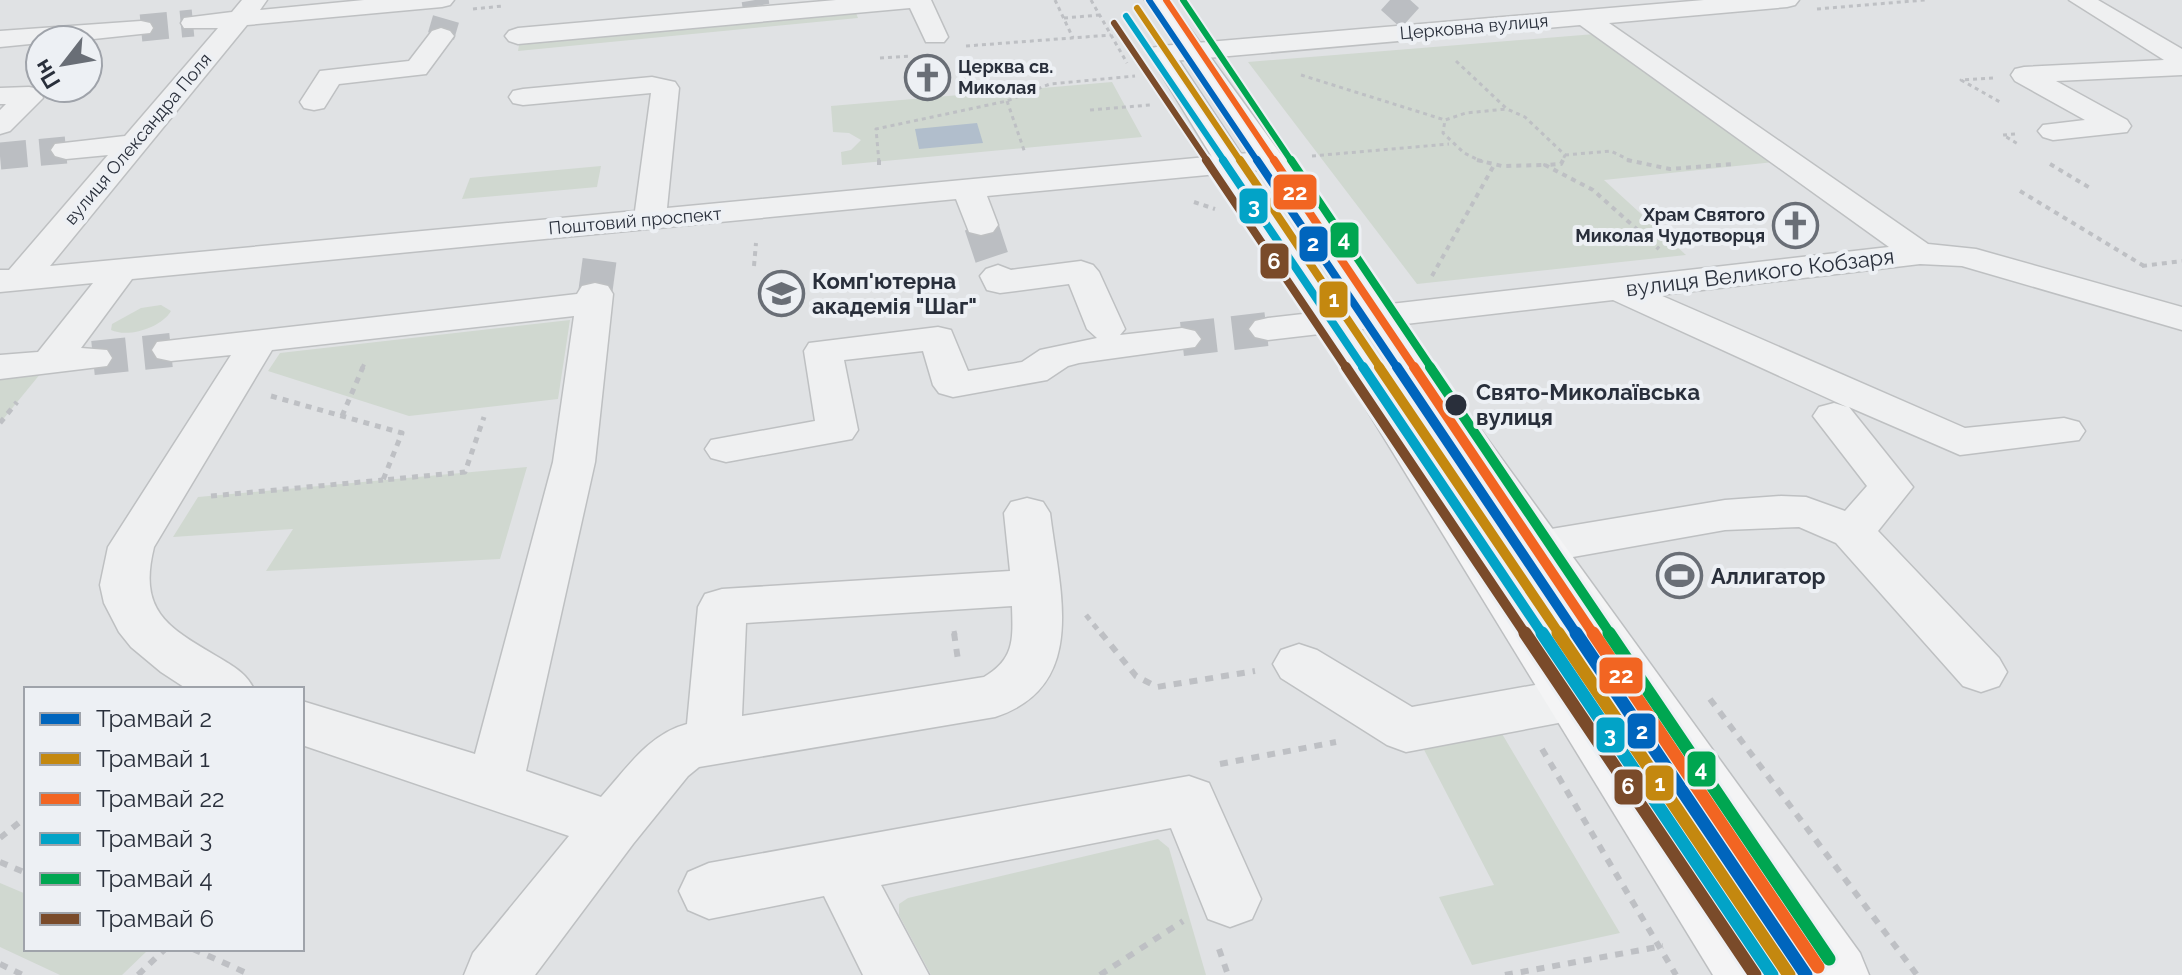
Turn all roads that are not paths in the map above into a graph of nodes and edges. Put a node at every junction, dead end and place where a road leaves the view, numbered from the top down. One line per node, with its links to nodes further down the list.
1 (917, 0): 13 (street); 16 (street)
2 (1157, 0): 17 (main road)
3 (1787, 0): 5 (street, Церковна вулиця)
4 (2081, 0): 18 (street)
5 (1643, 6): 9 (street, Церковна вулиця)
6 (247, 10): 7 (street); 10 (street); 25 (street, вулиця Олександра Поля)
7 (446, 14): 22 (street)
8 (1112, 17): 17 (main road)
9 (1585, 17): 17 (street, Церковна вулиця); 32 (street)
10 (193, 23)
11 (141, 28): 12 (street)
12 (104, 34)
13 (518, 36)
14 (24, 38): 15 (street)
15 (0, 39)
16 (929, 46)
17 (1162, 60): 27 (main road)
18 (2182, 60)
19 (2182, 67): 24 (street)
20 (0, 96): 23 (street)
21 (523, 97): 29 (street)
22 (314, 102)
23 (0, 125)
24 (2053, 131)
25 (136, 144): 26 (street); 36 (street, вулиця Олександра Поля)
26 (66, 150)
27 (1268, 160): 28 (street, Поштовий проспект); 38 (main road); 40 (main road)
28 (968, 189): 29 (street, Поштовий проспект); 31 (street)
29 (650, 219): 30 (street, Поштовий проспект)
30 (605, 223): 33 (street); 34 (street, Поштовий проспект)
31 (981, 225)
32 (1920, 254): 37 (street, вулиця Великого Кобзаря); 39 (street, вулиця Великого Кобзаря)
33 (600, 257)
34 (121, 270): 36 (street, Поштовий проспект); 47 (street)
35 (998, 276): 41 (street)
36 (10, 280)
37 (1618, 289): 38 (street, вулиця Великого Кобзаря); 50 (street)
38 (1380, 317): 40 (street, вулиця Великого Кобзаря); 54 (main road)
39 (2182, 319)
40 (1332, 322): 42 (street, вулиця Великого Кобзаря); 59 (main road)
41 (1106, 329)
42 (1268, 329)
43 (1182, 339): 51 (street)
44 (259, 340): 45 (street); 58 (street); 62 (street)
45 (171, 350)
46 (93, 358): 47 (street)
47 (50, 362): 48 (street)
48 (0, 367)
49 (1834, 416): 53 (street)
50 (2064, 431)
51 (726, 449)
52 (1027, 513): 55 (street)
53 (1852, 532): 54 (street); 57 (street)
54 (1539, 547): 70 (main road)
55 (1035, 587): 61 (street); 61 (street)
56 (1299, 664): 59 (street)
57 (1981, 672)
58 (225, 687)
59 (1574, 699): 69 (main road)
60 (304, 724): 62 (street)
61 (713, 743): 63 (street)
62 (495, 784): 63 (street)
63 (612, 826): 67 (street)
64 (839, 866): 65 (street); 66 (street); 68 (street)
65 (709, 891)
66 (1230, 899)
67 (496, 975)
68 (897, 975)
69 (1749, 975)
70 (1837, 975)

